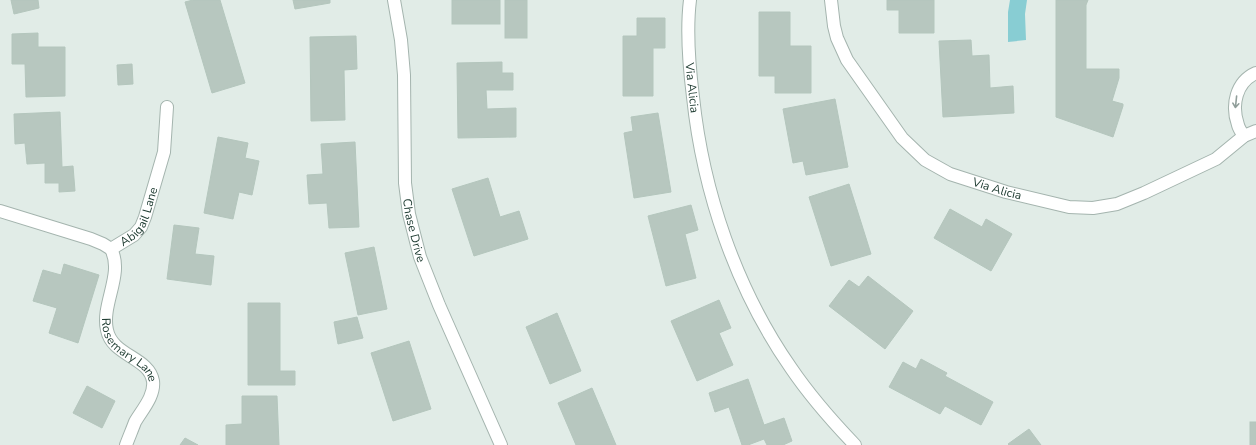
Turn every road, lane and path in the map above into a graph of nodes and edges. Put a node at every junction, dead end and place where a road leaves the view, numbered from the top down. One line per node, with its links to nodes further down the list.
1 (394, 0): 12 (street, Chase Drive)
2 (690, 0): 13 (street, Via Alicia)
3 (831, 0): 7 (street, Via Alicia)
4 (1256, 73): 7 (street, one-way to 7)
5 (166, 107): 10 (street, Abigail Lane)
6 (1256, 131): 7 (street, Via Alicia)
7 (1244, 136): 8 (street)
8 (1256, 141)
9 (0, 211): 10 (street, Abigail Lane)
10 (111, 249): 11 (street, Rosemary Lane)
11 (126, 445)
12 (501, 445)
13 (854, 445)

